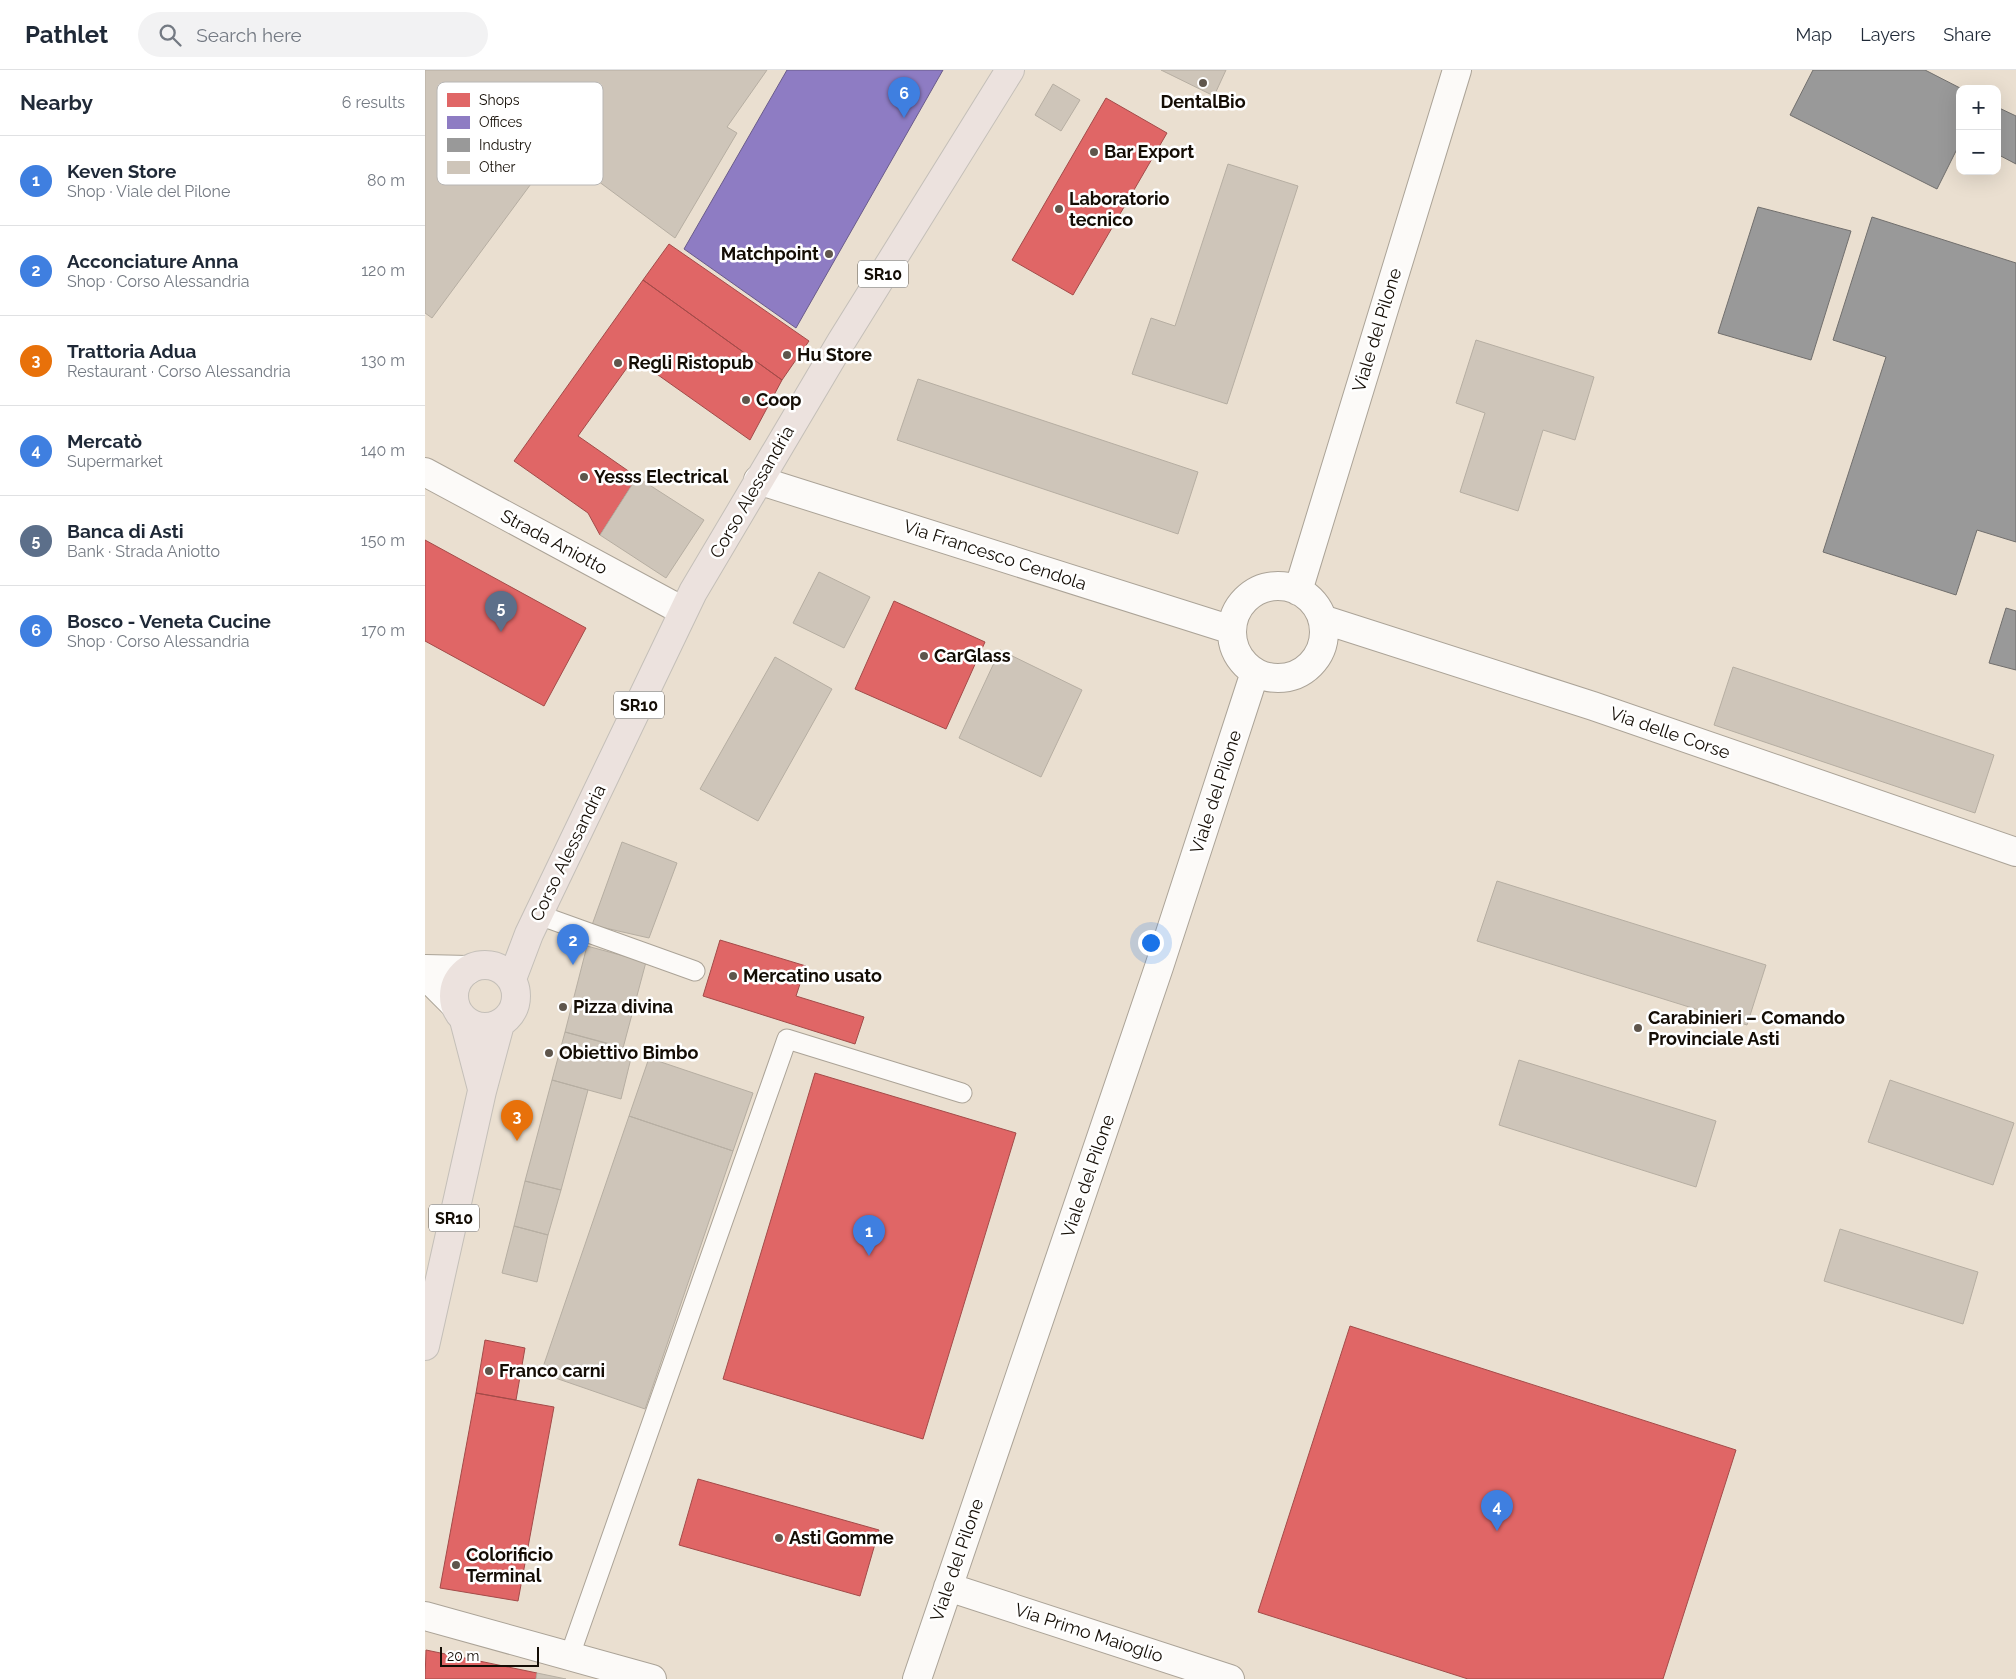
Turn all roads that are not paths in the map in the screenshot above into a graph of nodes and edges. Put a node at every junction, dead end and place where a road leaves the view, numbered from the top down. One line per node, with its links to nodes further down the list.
1 (1009, 70): 4 (main road, Corso Alessandria / SR10)
2 (1457, 70): 5 (street, Viale del Pilone)
3 (425, 472): 6 (street, Strada Aniotto)
4 (758, 480): 6 (main road, Corso Alessandria / SR10); 8 (street, Via Francesco Cendola)
5 (1298, 591): 7 (street); 8 (street)
6 (683, 611): 11 (main road, Corso Alessandria / SR10)
7 (1322, 619): 9 (street); 10 (street, Via delle Corse)
8 (1232, 630): 9 (street)
9 (1255, 672): 22 (street, Viale del Pilone)
10 (2016, 852)
11 (534, 925): 12 (main road, Corso Alessandria / SR10); 14 (lane); 16 (main road, Corso Alessandria / SR10)
12 (478, 967): 13 (street); 16 (main road); 17 (main road, Corso Alessandria / SR10)
13 (425, 969)
14 (695, 971)
15 (425, 975): 17 (street)
16 (512, 980): 18 (main road, Corso Alessandria / SR10)
17 (459, 1012): 18 (main road); 19 (main road, Corso Alessandria / SR10)
18 (500, 1024): 19 (main road, Corso Alessandria / SR10)
19 (482, 1091): 21 (main road, Corso Alessandria / SR10)
20 (963, 1093): 24 (lane)
21 (425, 1346)
22 (948, 1587): 26 (street, Viale del Pilone); 27 (street, Via Primo Maioglio)
23 (425, 1616): 24 (street)
24 (570, 1655): 25 (street)
25 (652, 1679)
26 (917, 1679)
27 (1231, 1679)

